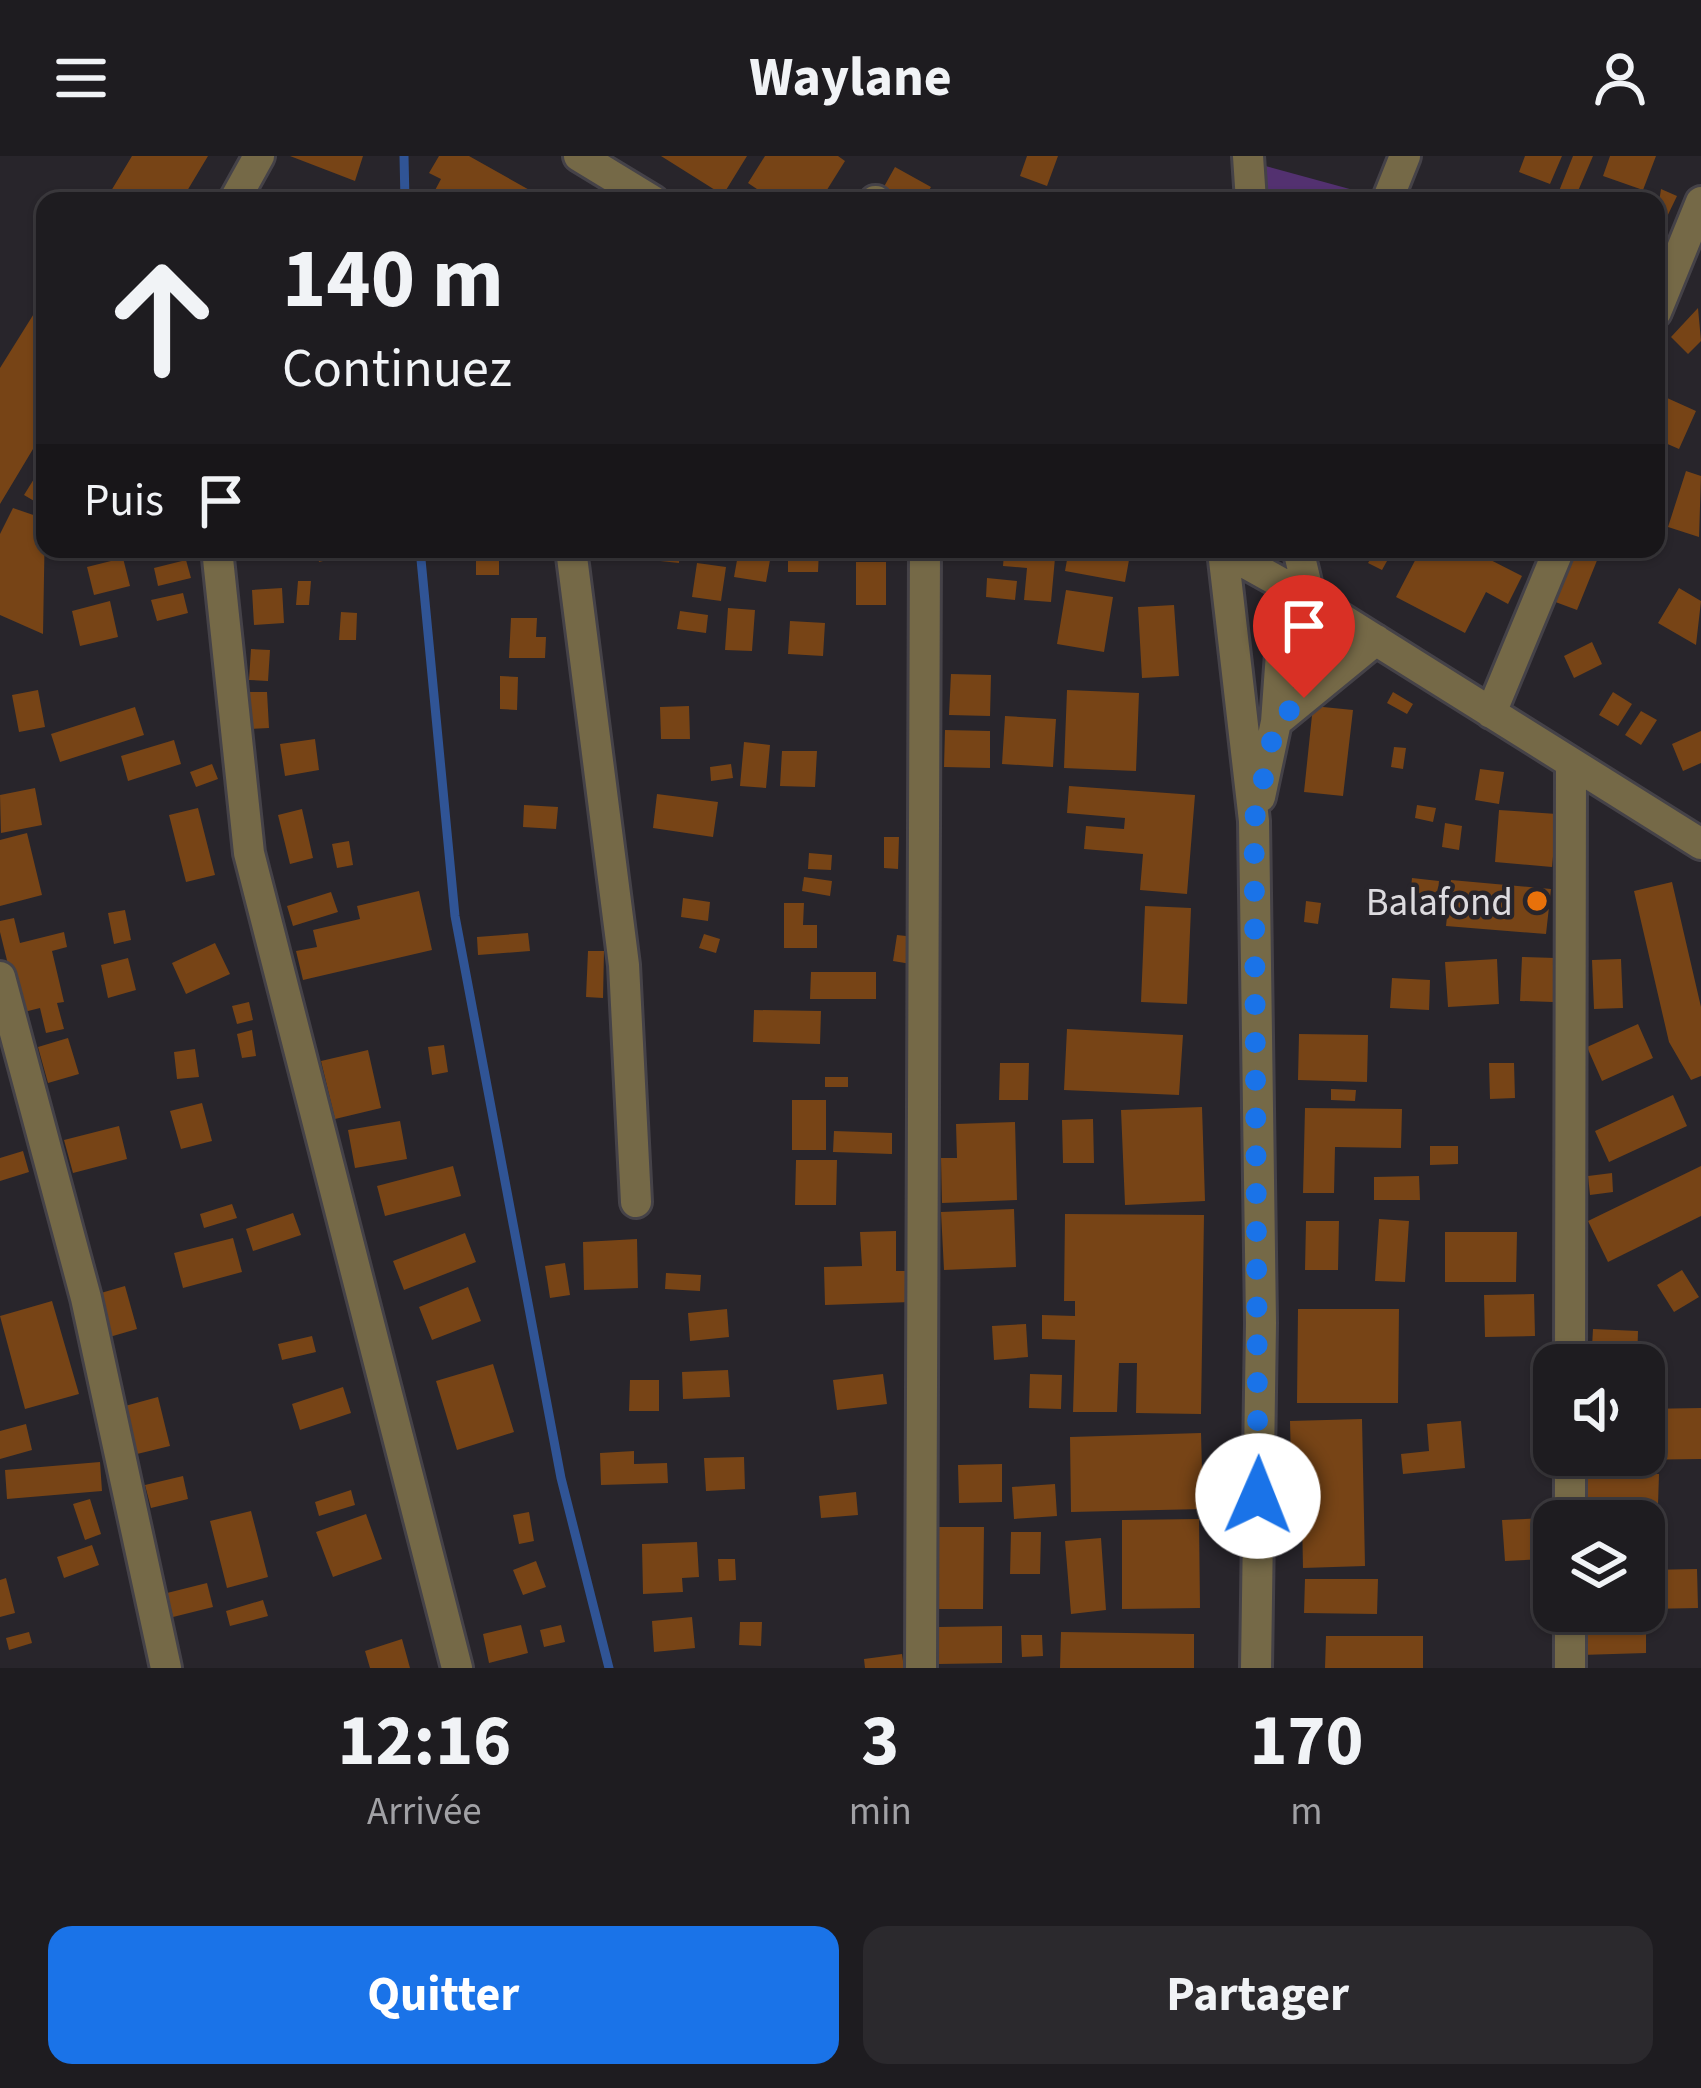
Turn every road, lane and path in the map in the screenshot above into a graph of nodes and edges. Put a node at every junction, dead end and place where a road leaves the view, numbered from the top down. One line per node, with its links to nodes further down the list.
1 (259, 156): 5 (street)
2 (581, 156): 6 (street)
3 (1248, 156): 7 (street)
4 (1406, 156): 8 (street)
5 (239, 192)
6 (639, 192)
7 (1250, 192)
8 (1391, 192)
9 (1701, 202): 10 (street)
10 (1665, 290)
11 (218, 558): 30 (street)
12 (572, 558): 26 (street)
13 (925, 558): 31 (street)
14 (1223, 558): 23 (street)
15 (1236, 558): 18 (street)
16 (1298, 558): 18 (street)
17 (1555, 558): 20 (street)
18 (1298, 592): 19 (street); 21 (street)
19 (1376, 640): 20 (street); 21 (street)
20 (1492, 713): 22 (street)
21 (1276, 722): 23 (street)
22 (1571, 766): 24 (street); 27 (street)
23 (1254, 821): 32 (street)
24 (1701, 844)
25 (0, 977): 29 (street)
26 (637, 1202)
27 (1570, 1344)
28 (1570, 1632): 33 (street)
29 (166, 1668)
30 (457, 1668)
31 (921, 1668)
32 (1256, 1668)
33 (1570, 1668)

